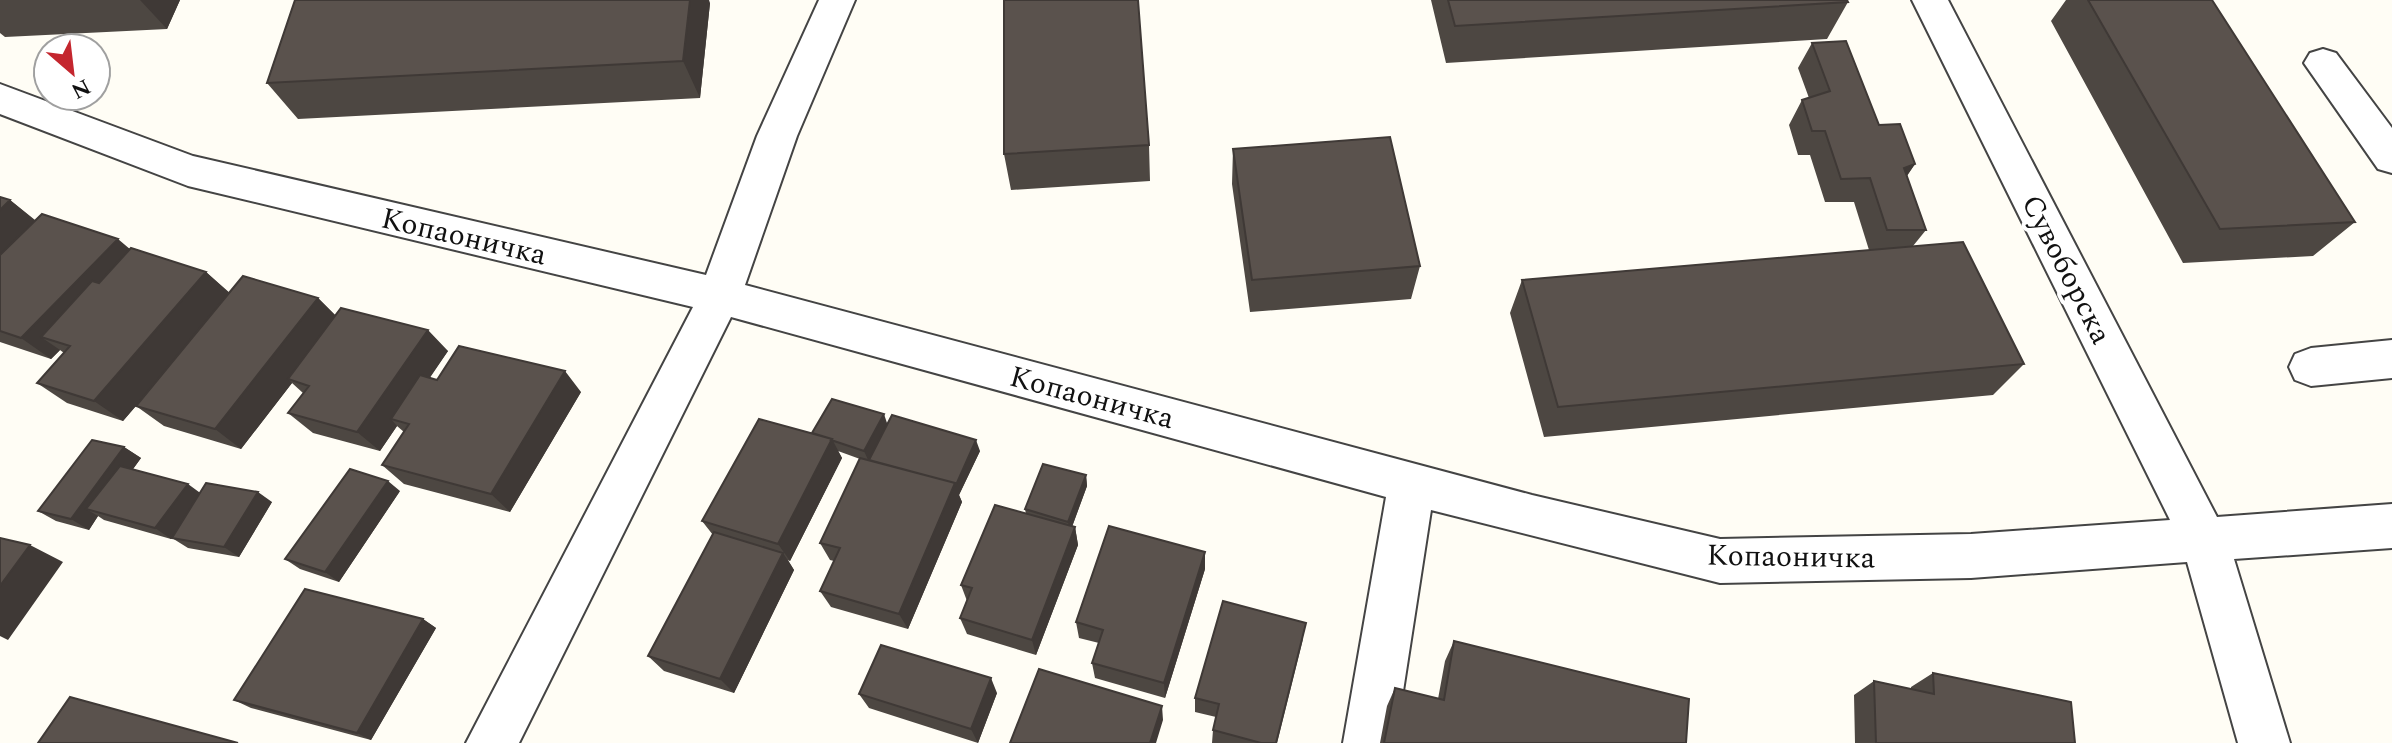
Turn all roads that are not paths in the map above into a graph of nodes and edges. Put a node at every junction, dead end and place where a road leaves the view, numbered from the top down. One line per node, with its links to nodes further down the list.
1 (837, 0): 6 (street)
2 (1930, 0): 11 (street, Сувоборска)
3 (2323, 63): 5 (street)
4 (0, 98): 6 (street, Копаоничка)
5 (2392, 158)
6 (720, 296): 9 (street, Копаоничка); 12 (street)
7 (2392, 359): 8 (street)
8 (2311, 367)
9 (1412, 483): 11 (street, Копаоничка); 13 (street)
10 (2392, 526): 11 (street, Копаоничка)
11 (2204, 539): 14 (street)
12 (492, 743)
13 (1369, 743)
14 (2264, 743)

